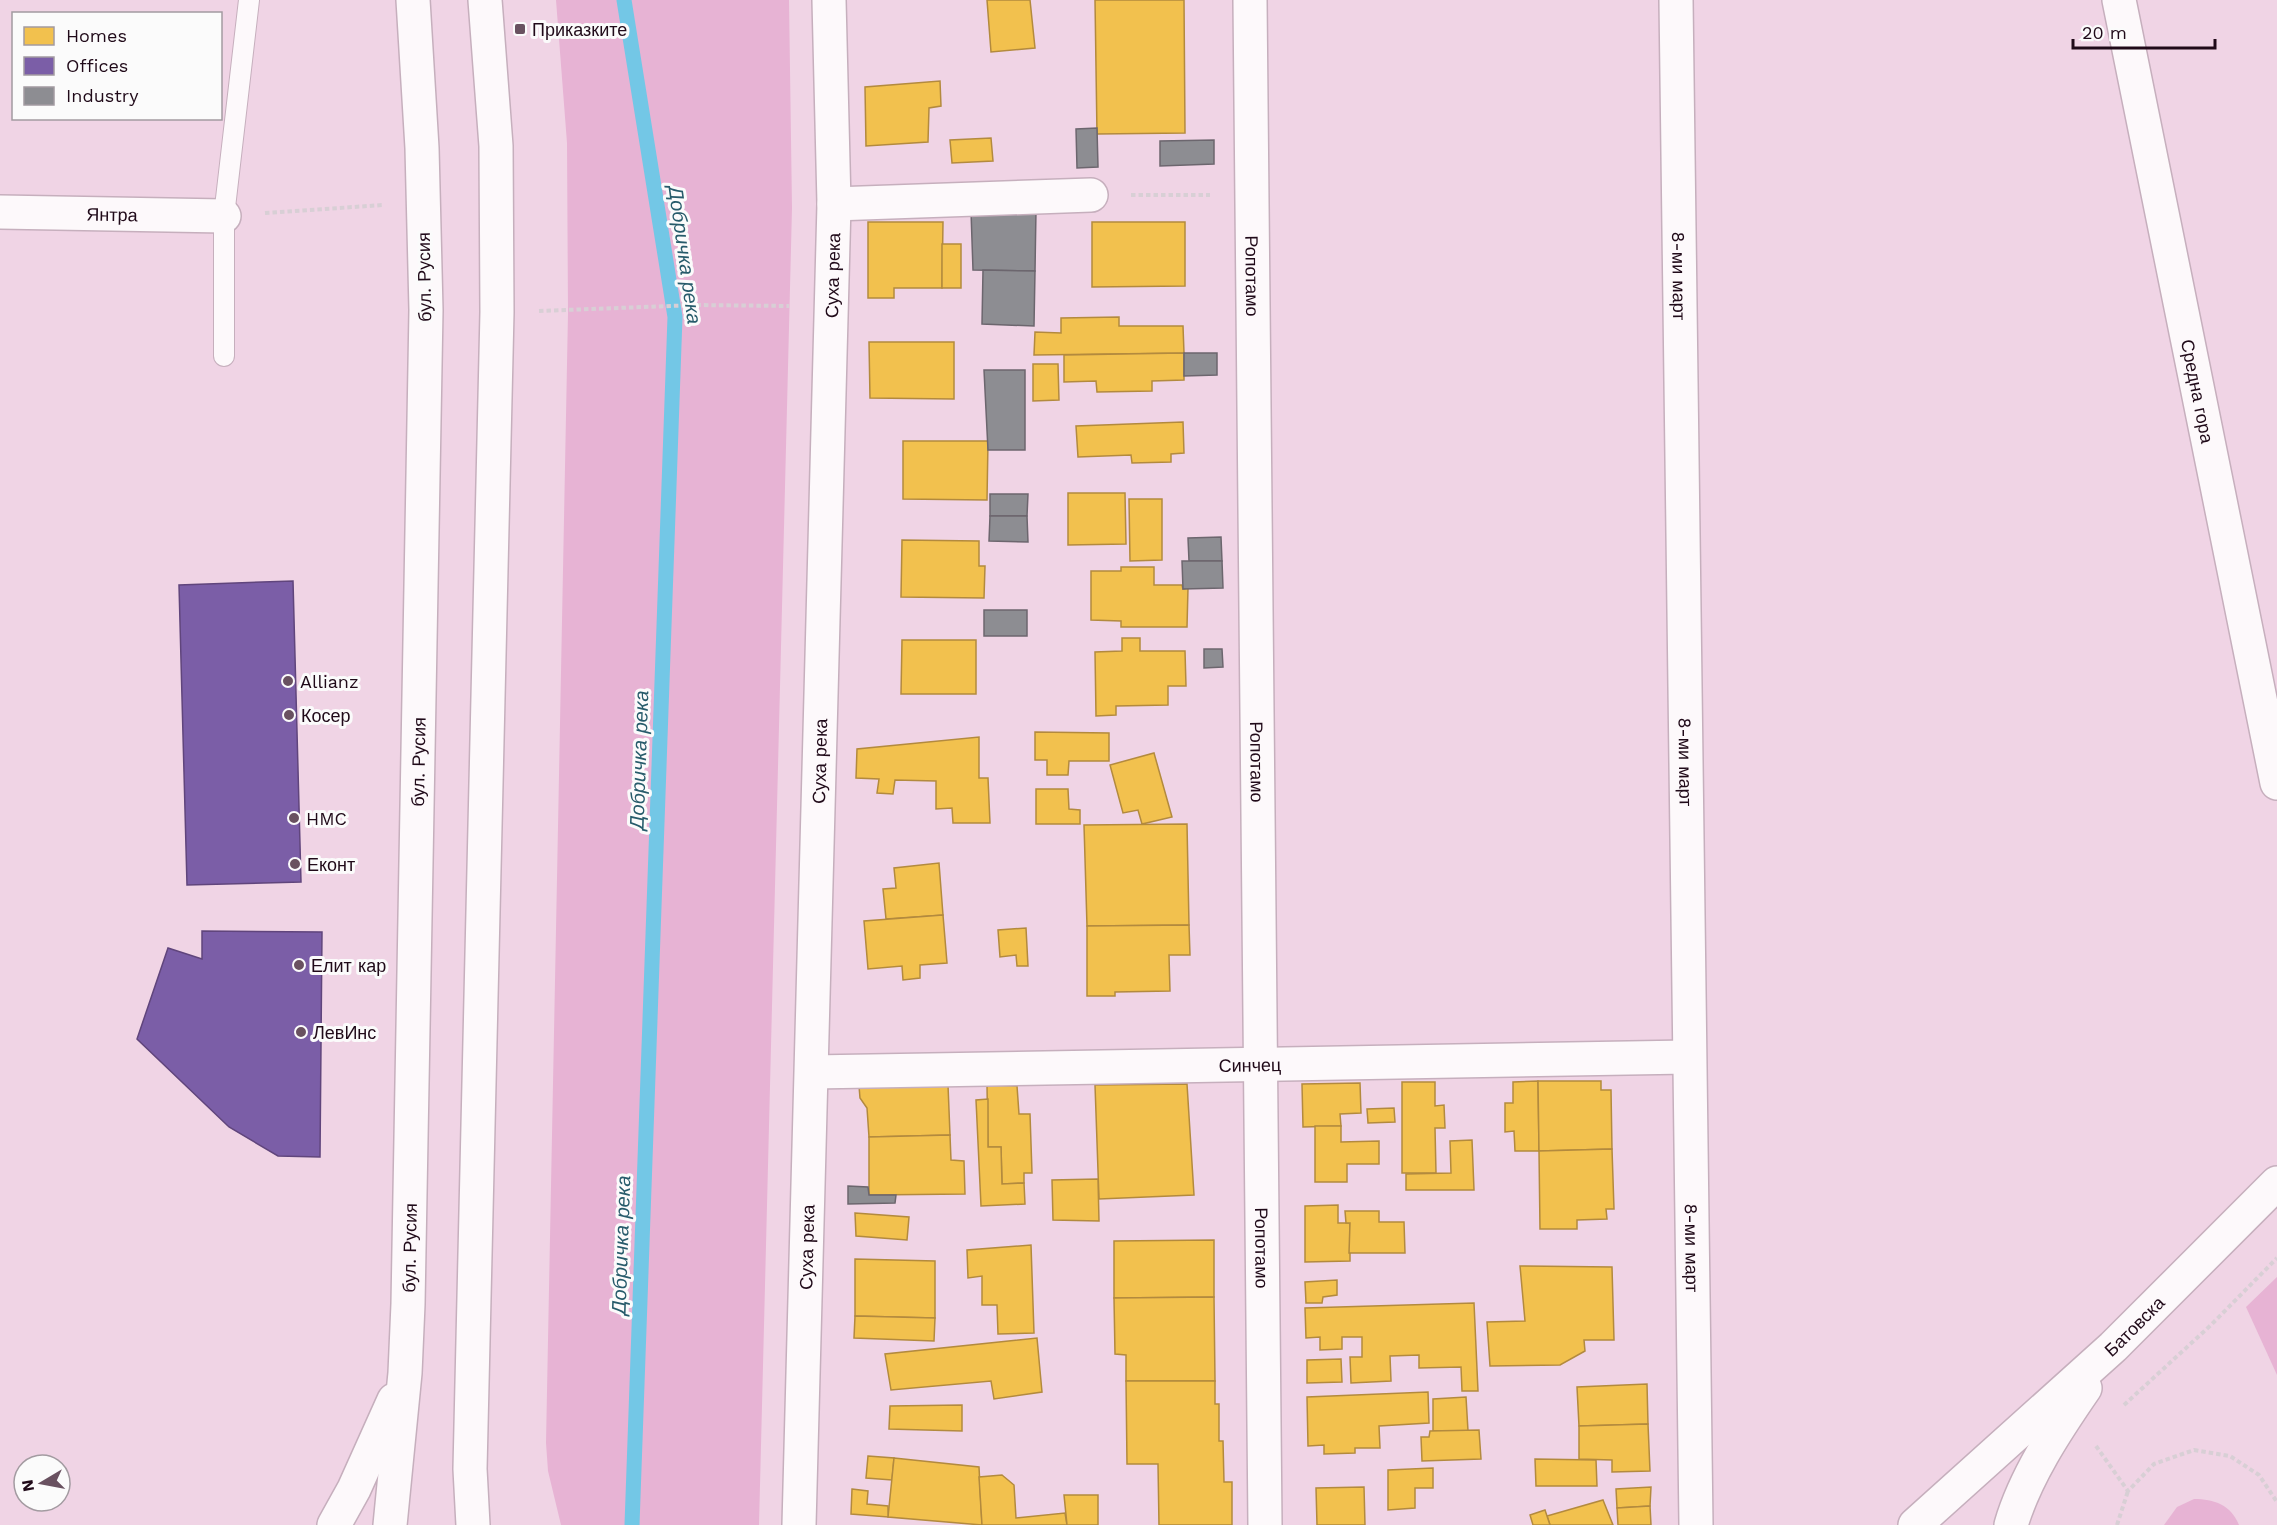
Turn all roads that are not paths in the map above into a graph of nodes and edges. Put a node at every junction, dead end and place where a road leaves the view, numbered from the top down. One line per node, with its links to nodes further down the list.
1 (249, 0): 11 (lane)
2 (413, 0): 19 (street, бул. Русия)
3 (485, 0): 21 (street)
4 (829, 0): 9 (street, Суха река)
5 (1250, 0): 15 (street, Ропотамо)
6 (1676, 0): 14 (street, 8-ми март)
7 (2119, 0): 13 (street, Средна гора)
8 (1091, 195): 9 (street)
9 (834, 204): 16 (street, Суха река)
10 (0, 212): 11 (street, Янтра)
11 (224, 216): 12 (lane)
12 (224, 356)
13 (2277, 783)
14 (1688, 1057): 15 (street, Синчец); 29 (street, 8-ми март)
15 (1260, 1063): 16 (street, Синчец); 28 (street, Ропотамо)
16 (812, 1072): 27 (street, Суха река)
17 (2277, 1183): 18 (street, Батовска)
18 (2113, 1347): 20 (street, Батовска); 22 (street)
19 (405, 1373): 23 (street); 24 (street, бул. Русия)
20 (1985, 1464): 30 (street); 31 (street)
21 (470, 1469): 25 (street); 26 (street)
22 (2013, 1520)
23 (334, 1525)
24 (390, 1525)
25 (473, 1525)
26 (486, 1525)
27 (800, 1525)
28 (1264, 1525)
29 (1696, 1525)
30 (1915, 1525)
31 (1935, 1525)

